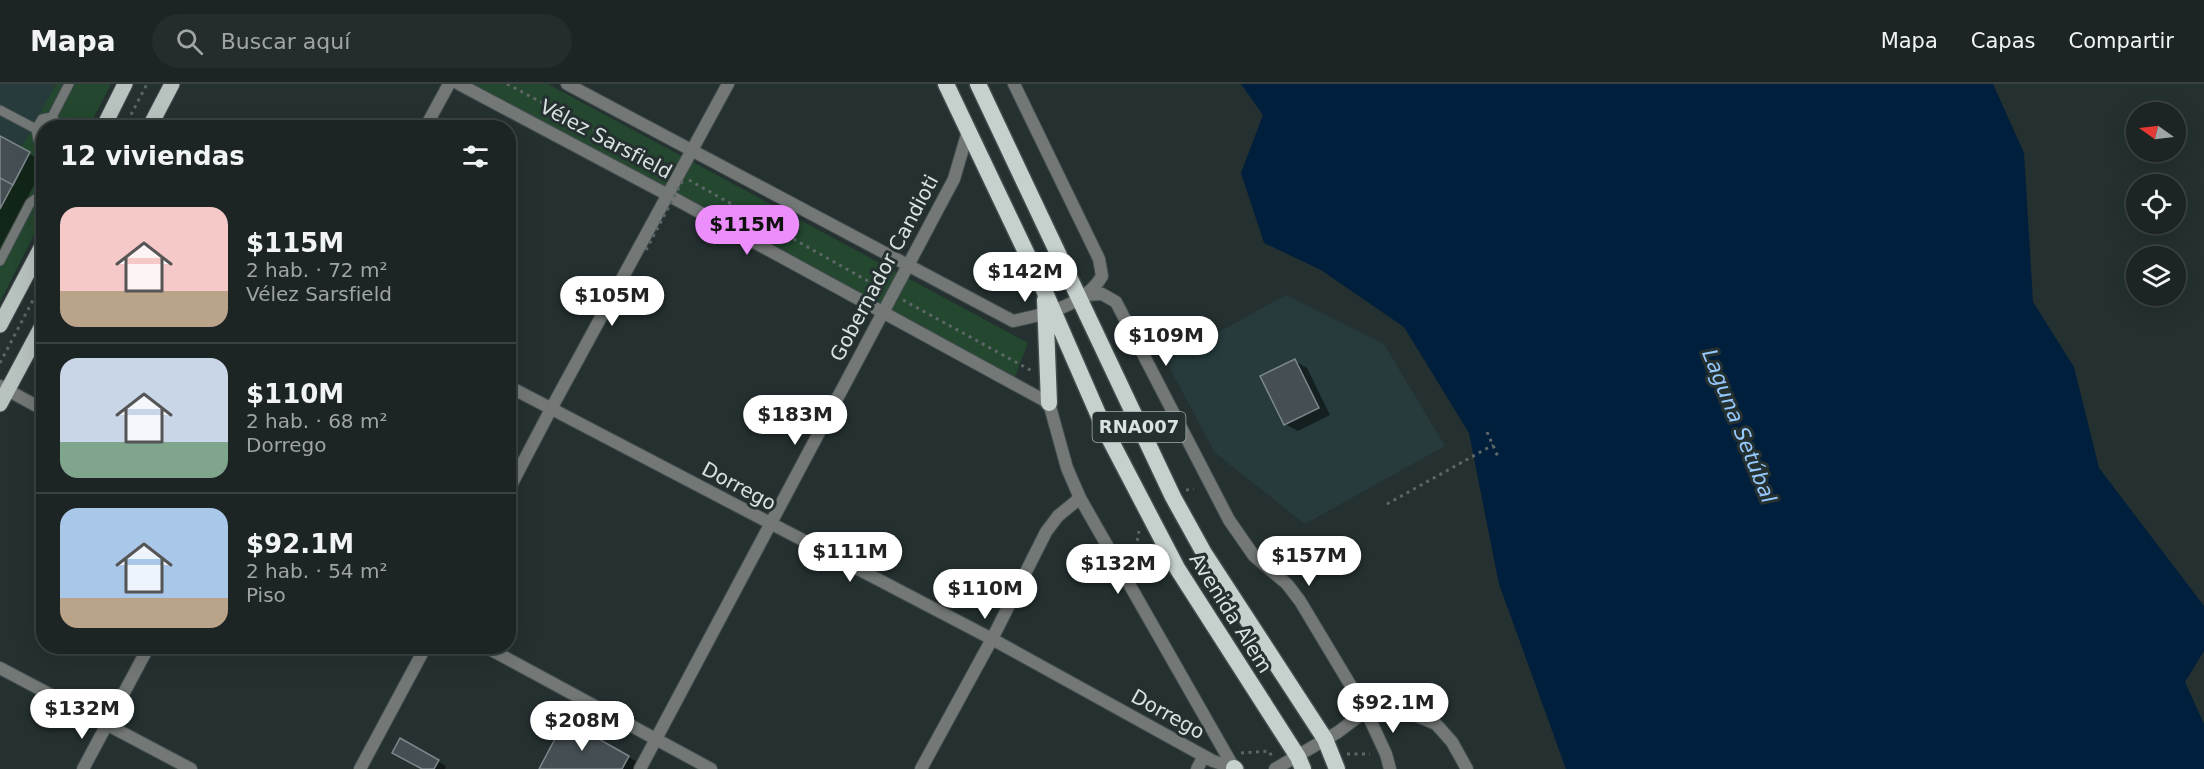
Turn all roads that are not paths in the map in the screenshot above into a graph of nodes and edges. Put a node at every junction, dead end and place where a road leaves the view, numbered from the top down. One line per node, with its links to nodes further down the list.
1 (69, 84): 12 (lane)
2 (126, 84): 15 (main road)
3 (172, 84): 16 (main road)
4 (449, 84): 17 (street)
5 (459, 84): 21 (street, Vélez Sarsfield)
6 (567, 84): 20 (street, Vélez Sarsfield)
7 (728, 84): 20 (street)
8 (946, 84): 19 (highway, Avenida Alem / RNA007)
9 (978, 84): 26 (highway, Avenida Alem / RNA007)
10 (1014, 84): 26 (street)
11 (0, 110): 18 (lane)
12 (52, 117): 13 (lane); 14 (lane)
13 (41, 120)
14 (54, 120)
15 (107, 120)
16 (153, 120)
17 (429, 120)
18 (36, 129)
19 (968, 131): 25 (street, Gobernador Candioti); 27 (highway, Avenida Alem / RNA007)
20 (692, 151): 21 (street); 25 (street, Vélez Sarsfield)
21 (668, 195): 28 (street, Vélez Sarsfield); 35 (street)
22 (36, 199): 24 (lane)
23 (36, 257): 29 (main road)
24 (0, 261)
25 (908, 267): 27 (street, Vélez Sarsfield); 28 (street, Gobernador Candioti)
26 (1083, 297): 27 (street); 44 (street); 46 (highway, Avenida Alem / RNA007)
27 (1048, 312): 33 (highway); 49 (highway, Avenida Alem / RNA007)
28 (882, 313): 33 (street, Vélez Sarsfield); 38 (street, Gobernador Candioti)
29 (0, 325)
30 (36, 336): 32 (main road)
31 (516, 390): 35 (street, Dorrego)
32 (2, 393): 34 (street)
33 (1049, 403): 37 (street)
34 (36, 407)
35 (551, 409): 36 (street); 38 (street, Dorrego)
36 (516, 476)
37 (1080, 498): 39 (street); 50 (street)
38 (770, 525): 39 (street, Dorrego); 47 (street, Gobernador Candioti)
39 (992, 639): 48 (street, Dorrego); 58 (street)
40 (145, 654): 45 (street)
41 (422, 654): 55 (street)
42 (499, 654): 47 (street)
43 (0, 668): 45 (street)
44 (1366, 711): 46 (street); 60 (street); 61 (street)
45 (106, 725): 53 (street); 54 (street)
46 (1325, 739): 49 (street); 51 (highway, Avenida Alem / RNA007)
47 (656, 740): 56 (street, Gobernador Candioti); 57 (street)
48 (1204, 756): 50 (street, Dorrego); 59 (street)
49 (1300, 763): 52 (street)
50 (1237, 765)
51 (1335, 765)
52 (1277, 768)
53 (83, 769)
54 (191, 769)
55 (360, 769)
56 (640, 769)
57 (711, 769)
58 (921, 769)
59 (1197, 769)
60 (1390, 769)
61 (1467, 769)

